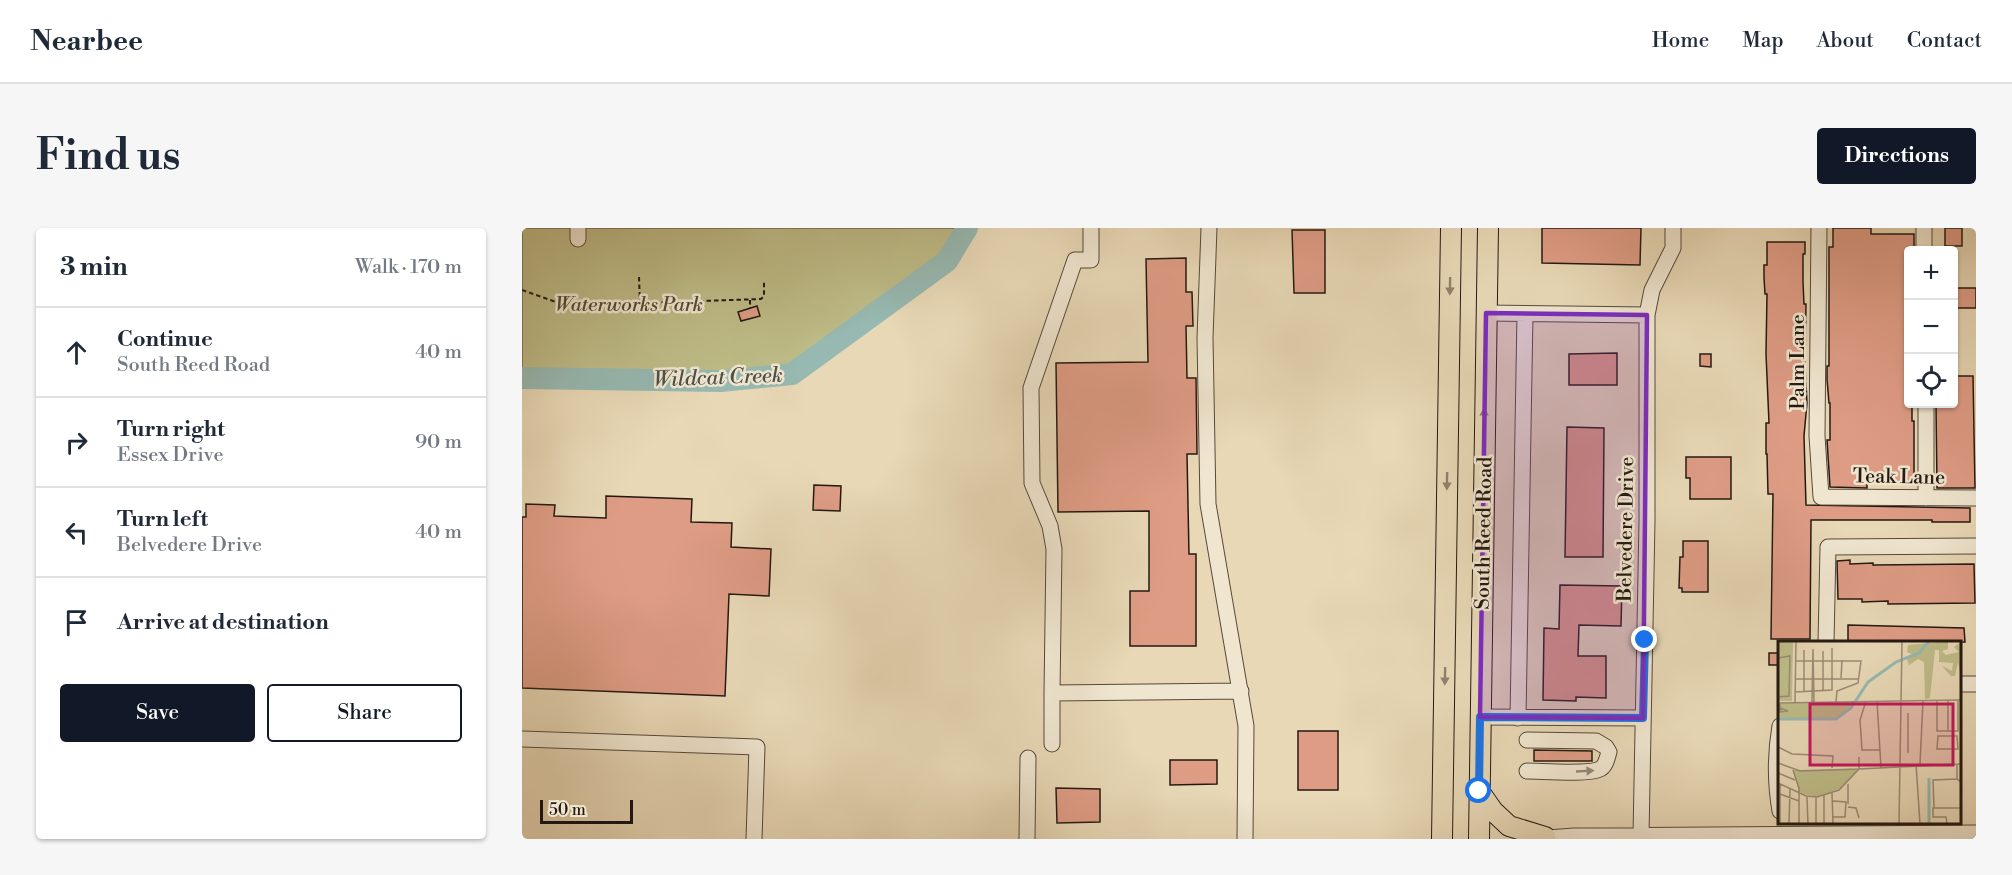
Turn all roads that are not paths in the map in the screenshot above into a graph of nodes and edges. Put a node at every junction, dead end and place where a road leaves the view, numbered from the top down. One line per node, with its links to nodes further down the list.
1 (1091, 228): 19 (street)
2 (1209, 228): 18 (street)
3 (1451, 228): 39 (main road, South Reed Road, one-way to 39)
4 (1488, 228): 9 (main road, South Reed Road)
5 (1673, 228): 11 (street, Belvedere Drive)
6 (1819, 228): 13 (street, Palm Lane)
7 (1924, 228): 8 (street)
8 (1923, 246)
9 (1486, 313): 10 (street); 20 (main road, South Reed Road, one-way to 9)
10 (1525, 314): 11 (street); 21 (street)
11 (1647, 315): 22 (street, Belvedere Drive)
12 (1926, 408): 14 (street)
13 (1821, 496): 14 (street, Teak Lane)
14 (1926, 498): 15 (street, Teak Lane)
15 (1976, 498)
16 (1976, 546): 17 (street)
17 (1826, 641)
18 (1241, 691): 19 (street); 38 (street)
19 (1053, 693): 26 (street)
20 (1480, 717): 21 (street); 29 (main road, South Reed Road)
21 (1518, 718): 22 (street)
22 (1643, 718): 33 (street, Belvedere Drive)
23 (1778, 734): 30 (street)
24 (522, 739): 36 (street)
25 (1527, 740): 28 (street, one-way to 25)
26 (1052, 744)
27 (1028, 758): 37 (street)
28 (1527, 771)
29 (1479, 791): 34 (main road); 40 (main road, South Reed Road)
30 (1778, 802)
31 (1783, 829): 32 (street); 33 (street)
32 (1976, 833)
33 (1641, 836): 35 (street)
34 (1539, 838): 35 (street)
35 (1604, 838)
36 (754, 839)
37 (1027, 839)
38 (1245, 839)
39 (1442, 839)
40 (1479, 839)

